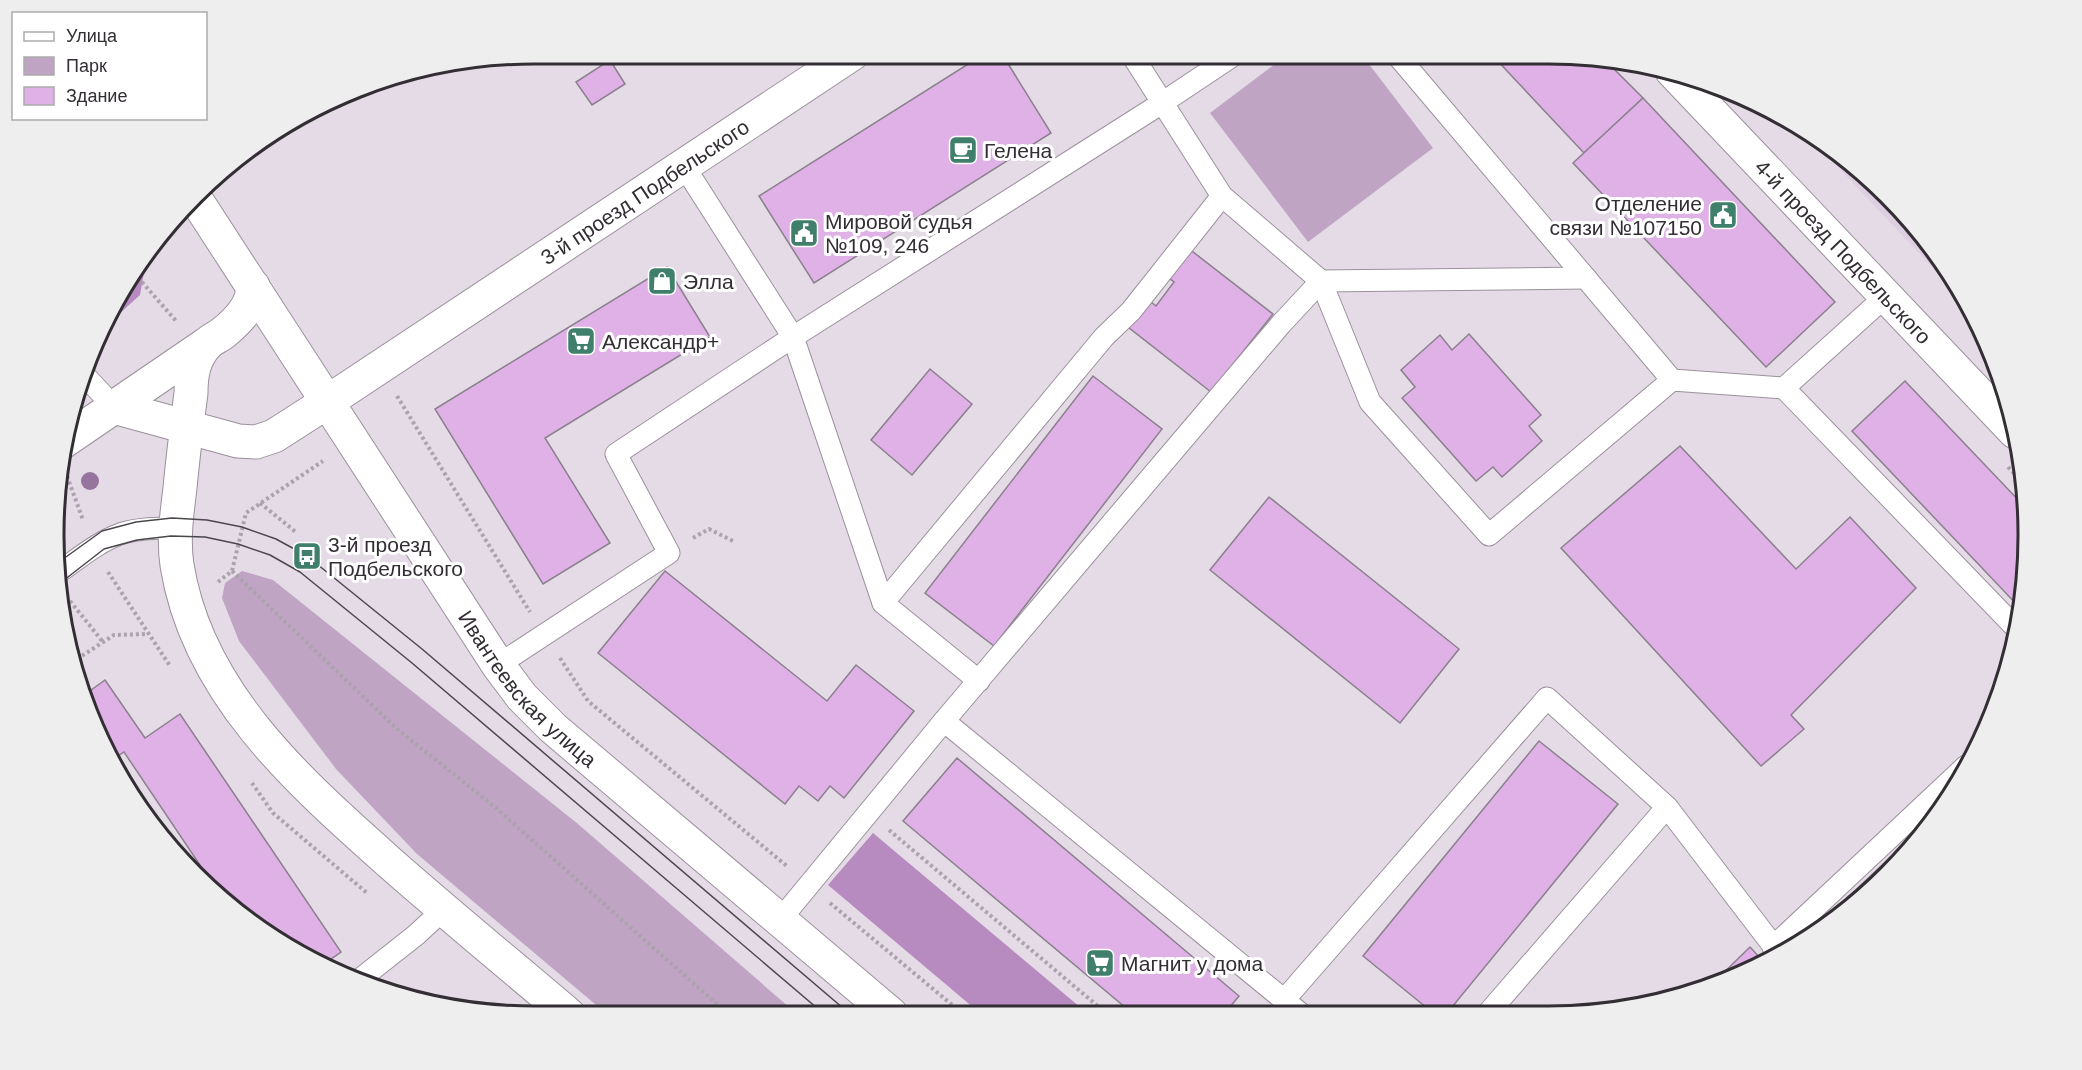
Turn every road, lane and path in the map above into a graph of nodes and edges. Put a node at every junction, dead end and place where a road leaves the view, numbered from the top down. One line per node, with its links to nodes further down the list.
1 (837, 64): 7 (street, 3-й проезд Подбельского)
2 (1138, 64): 6 (lane)
3 (1221, 64): 6 (lane)
4 (1405, 64): 10 (lane)
5 (1687, 86): 14 (street, 4-й проезд Подбельского)
6 (1162, 104): 8 (lane); 16 (lane)
7 (684, 166): 16 (lane); 22 (street, 3-й проезд Подбельского)
8 (1222, 196): 12 (lane); 40 (lane)
9 (199, 205): 13 (street, Ивантеевская улица)
10 (1586, 278): 12 (lane); 18 (lane)
11 (141, 279): 15 (path)
12 (1322, 280): 18 (lane); 47 (lane)
13 (253, 286): 15 (street); 17 (street, Ивантеевская улица)
14 (1886, 296): 20 (lane); 25 (street, 4-й проезд Подбельского)
15 (205, 335): 17 (street); 21 (street); 24 (street)
16 (793, 337): 40 (lane); 42 (lane)
17 (295, 352): 22 (street, Ивантеевская улица); 27 (street)
18 (1672, 380): 20 (lane)
19 (90, 381): 24 (lane)
20 (1784, 388): 41 (lane)
21 (191, 393): 26 (street); 29 (street)
22 (327, 402): 27 (street, 3-й проезд Подбельского); 46 (street, Ивантеевская улица)
23 (404, 406): 42 (path)
24 (114, 407): 26 (street, 3-й проезд Подбельского); 28 (street)
25 (2003, 420)
26 (187, 426): 29 (street, 3-й проезд Подбельского); 32 (street)
27 (289, 426): 29 (street, 3-й проезд Подбельского)
28 (76, 433)
29 (221, 436)
30 (323, 461): 31 (path)
31 (260, 503): 34 (path); 37 (path)
32 (176, 528): 36 (lane); 53 (street)
33 (709, 529): 35 (path)
34 (297, 533)
35 (733, 541)
36 (66, 567)
37 (232, 571): 38 (path); 59 (path)
38 (217, 582)
39 (70, 601): 44 (path)
40 (883, 603): 47 (lane)
41 (2009, 621)
42 (544, 633): 46 (lane); 52 (path)
43 (148, 634): 44 (path)
44 (103, 642): 45 (path)
45 (81, 656)
46 (498, 665): 54 (street, Ивантеевская улица)
47 (979, 681): 48 (lane)
48 (944, 721): 51 (lane); 63 (lane)
49 (1943, 789): 55 (lane)
50 (1667, 807): 56 (lane); 63 (lane); 64 (lane)
51 (868, 813): 52 (lane); 62 (path)
52 (809, 885): 54 (lane); 61 (path)
53 (443, 910): 57 (lane); 58 (street)
54 (780, 920): 60 (street, Ивантеевская улица)
55 (1786, 940)
56 (1773, 947)
57 (366, 974)
58 (558, 1006)
59 (719, 1006)
60 (882, 1006)
61 (953, 1006)
62 (1098, 1006)
63 (1293, 1006)
64 (1494, 1006)

